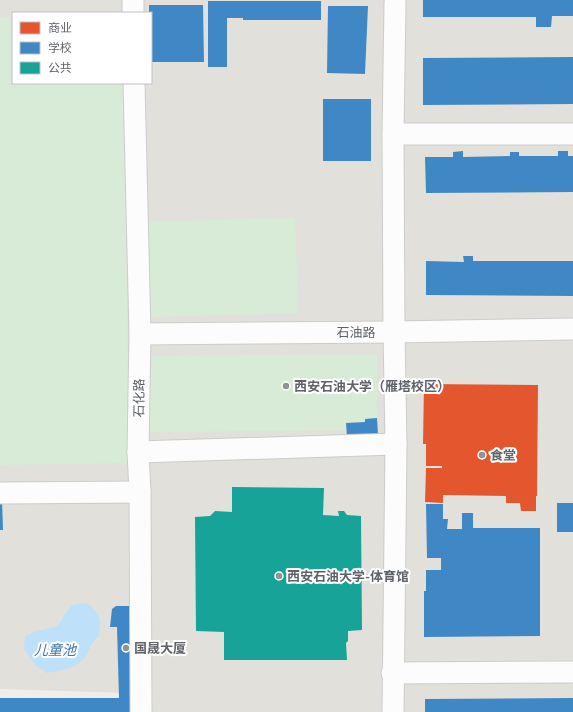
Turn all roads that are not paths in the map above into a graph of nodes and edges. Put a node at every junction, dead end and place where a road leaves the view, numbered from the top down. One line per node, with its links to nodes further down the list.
1 (133, 0): 3 (street)
2 (395, 3): 5 (street)
3 (133, 12)
4 (134, 84): 9 (street, 石化路)
5 (393, 134): 6 (street); 8 (street)
6 (573, 134)
7 (573, 329): 8 (street, 石油路)
8 (394, 332): 9 (street, 石油路); 10 (street)
9 (140, 334): 11 (street, 石化路)
10 (396, 444): 11 (street); 15 (street)
11 (138, 452): 12 (street, 石化路)
12 (140, 492): 13 (street); 16 (street, 石化路)
13 (0, 493)
14 (573, 672): 15 (street)
15 (392, 673): 17 (street)
16 (141, 712)
17 (393, 712)

